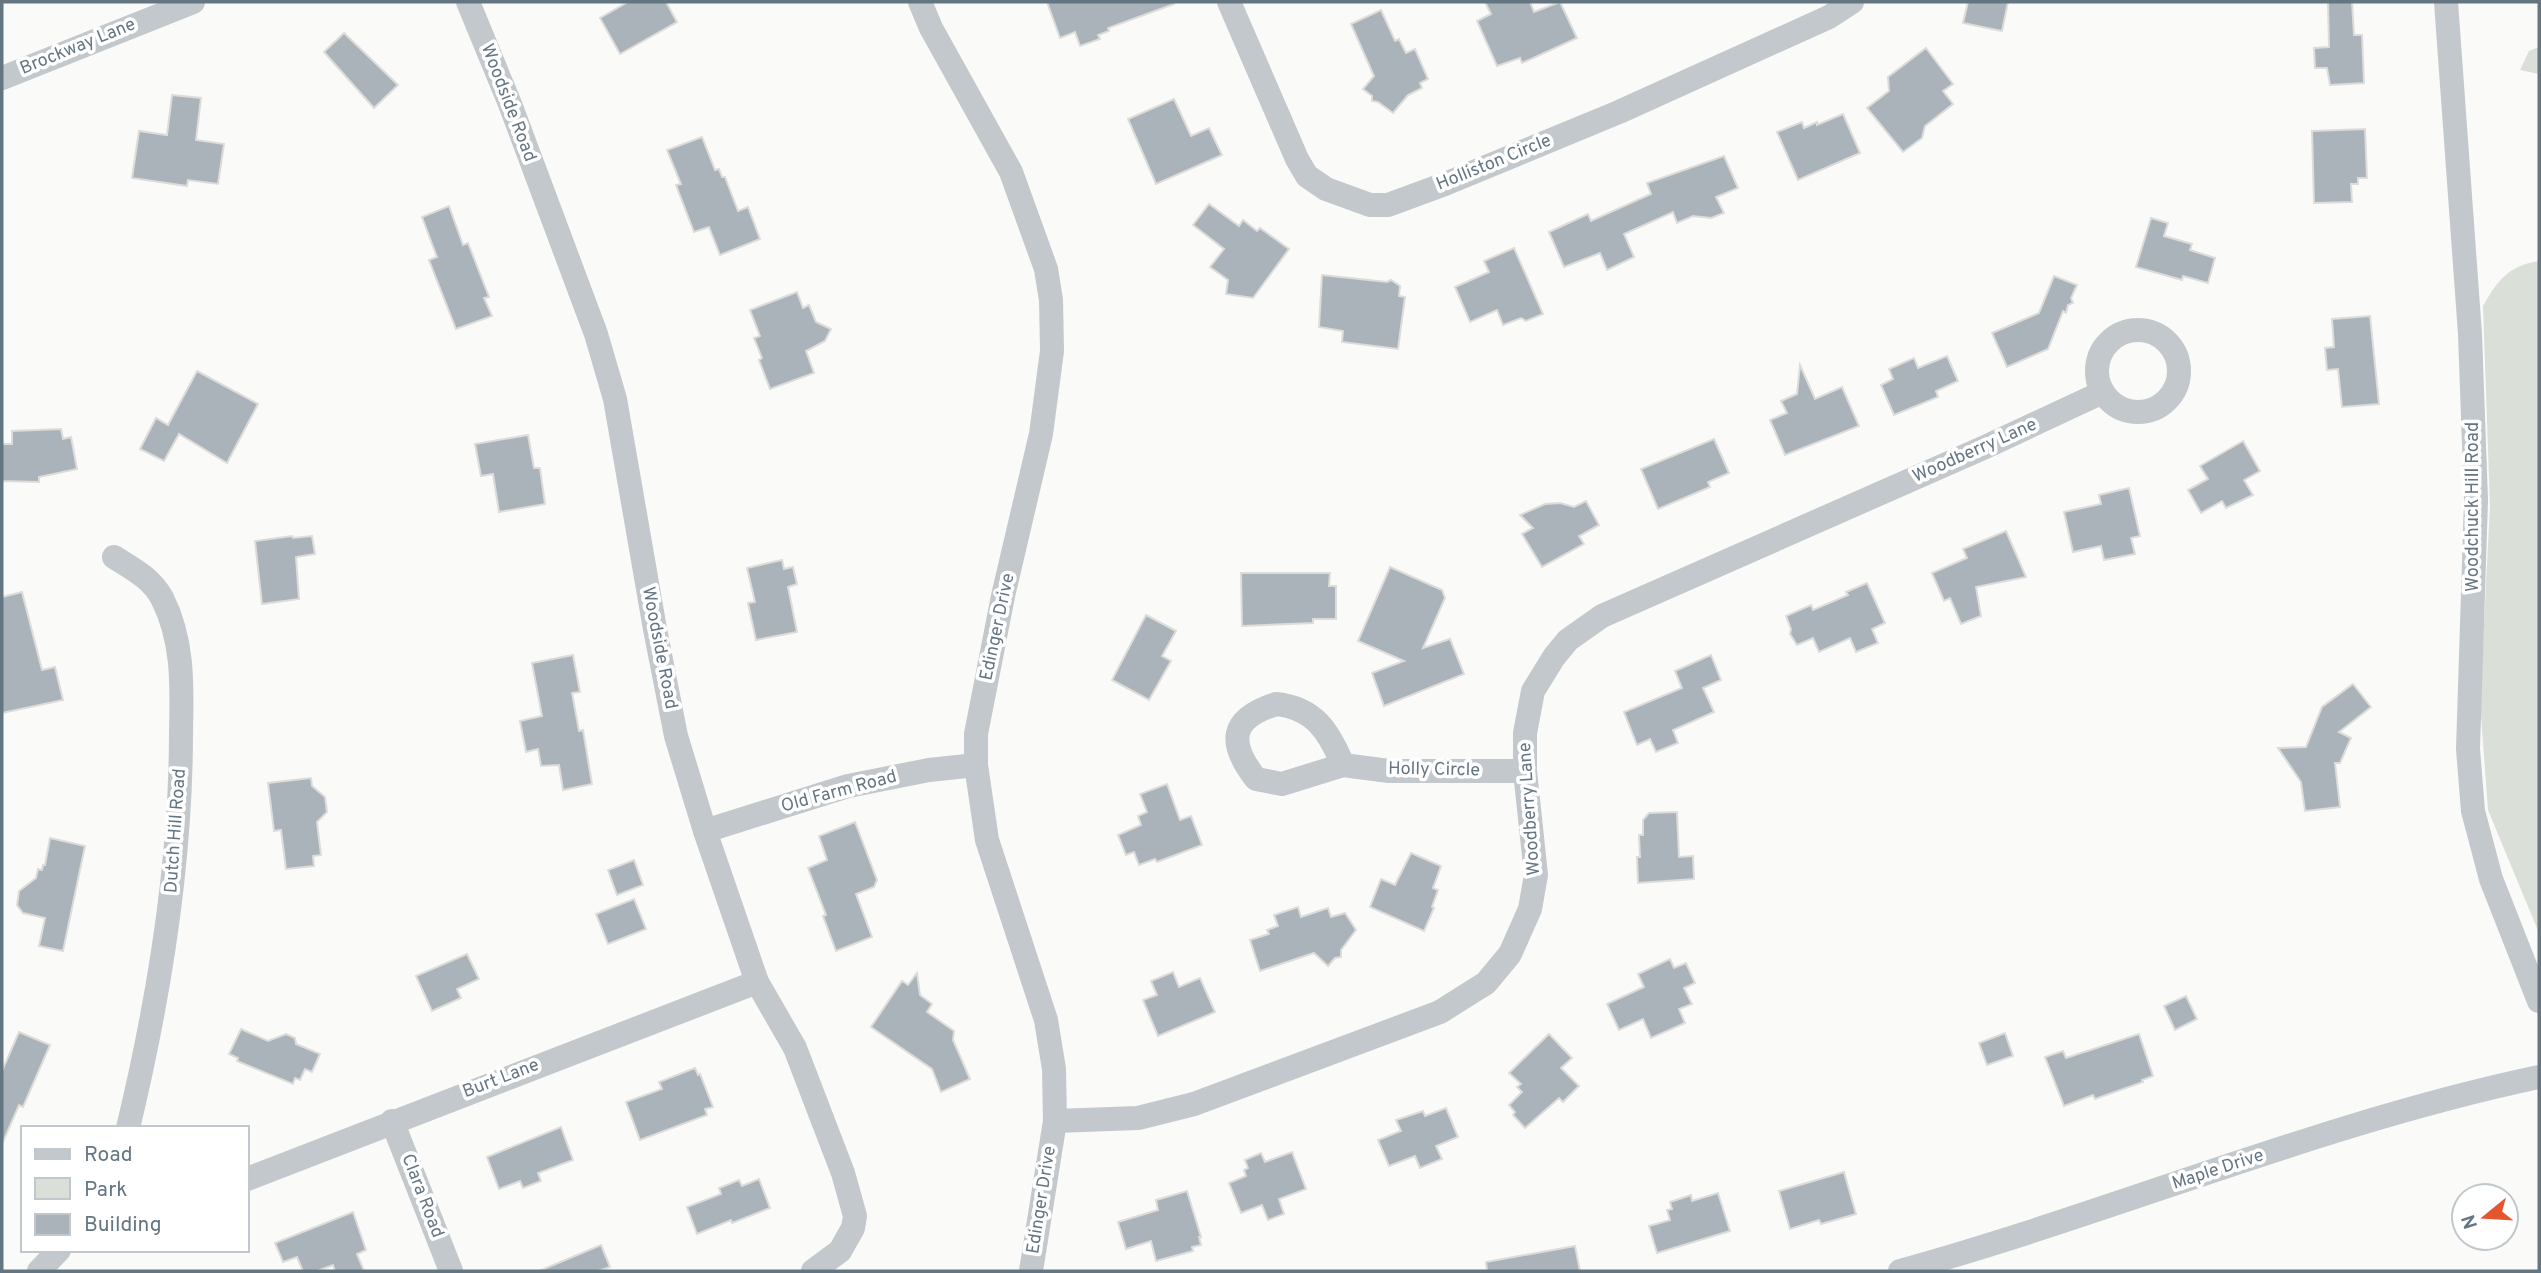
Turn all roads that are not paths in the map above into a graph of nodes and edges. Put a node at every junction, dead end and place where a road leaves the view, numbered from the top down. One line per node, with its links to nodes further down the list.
1 (193, 2): 7 (street, Brockway Lane)
2 (468, 2): 13 (street, Woodside Road)
3 (920, 2): 10 (street, Edinger Drive)
4 (1229, 2): 5 (street, Holliston Circle)
5 (1852, 2)
6 (2446, 2): 15 (street, Woodchuck Hill Road)
7 (2, 78)
8 (2103, 392): 12 (street, Woodberry Lane)
9 (114, 557): 19 (street, Dutch Hill Road)
10 (976, 765): 13 (street, Old Farm Road); 18 (street, Edinger Drive)
11 (1343, 765): 12 (street, Holly Circle)
12 (1525, 771): 18 (street, Woodberry Lane)
13 (705, 831): 14 (street, Woodside Road)
14 (757, 982): 17 (street, Burt Lane); 24 (street, Woodside Road)
15 (2539, 1001)
16 (2539, 1077): 26 (street, Maple Drive)
17 (392, 1121): 20 (street, Burt Lane); 23 (street, Clara Road)
18 (1055, 1121): 25 (street, Edinger Drive)
19 (128, 1126)
20 (248, 1179)
21 (57, 1252): 22 (street)
22 (39, 1271)
23 (452, 1271)
24 (813, 1271)
25 (1031, 1271)
26 (1900, 1271)

